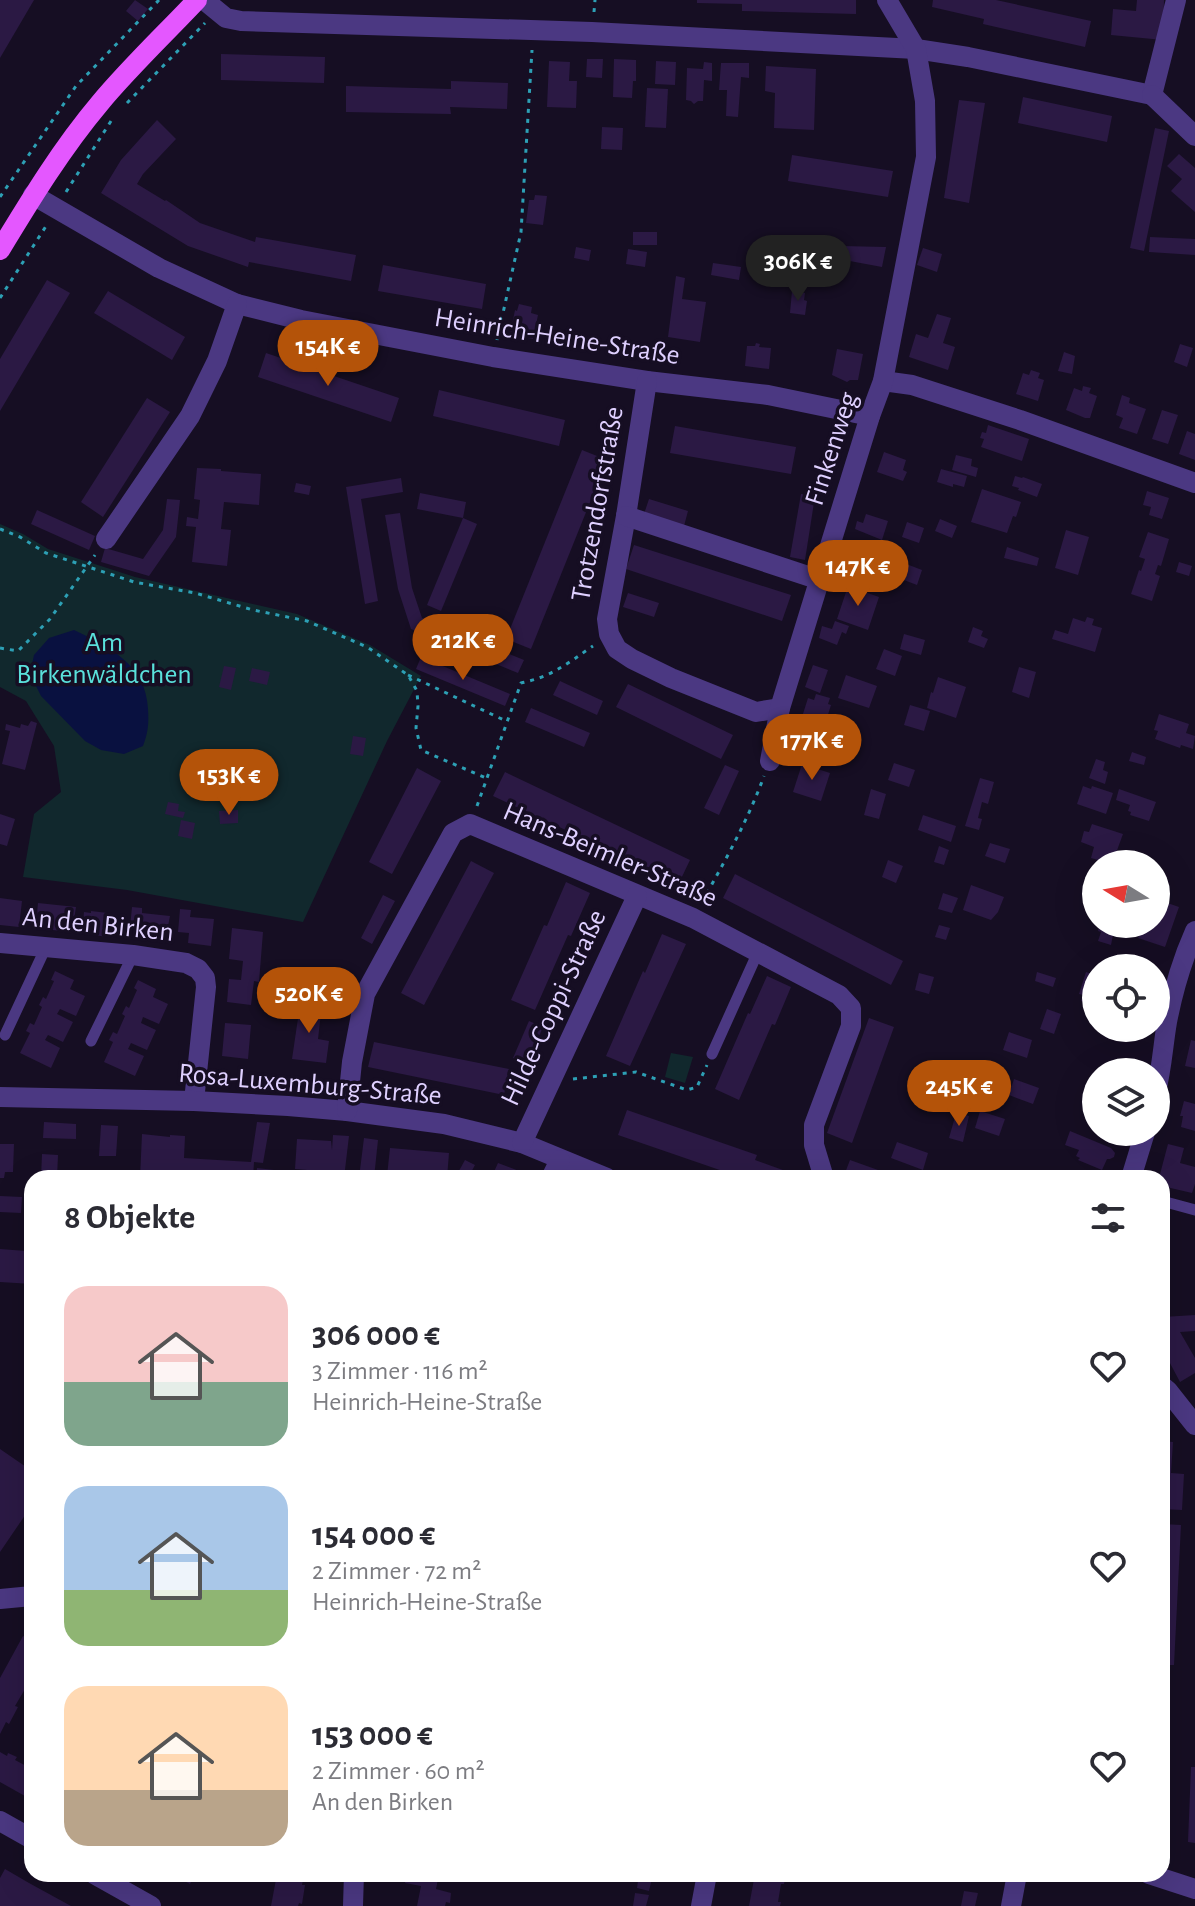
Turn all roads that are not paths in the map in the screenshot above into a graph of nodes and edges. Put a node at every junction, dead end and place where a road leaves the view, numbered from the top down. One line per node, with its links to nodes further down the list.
1 (197, 0): 8 (main road)
2 (887, 0): 5 (street)
3 (1176, 0): 6 (street)
4 (210, 6): 5 (street)
5 (916, 49): 6 (street); 12 (street, Finkenweg)
6 (1152, 95): 7 (street)
7 (1195, 136)
8 (33, 195): 9 (main road); 10 (street, Heinrich-Heine-Straße)
9 (0, 250)
10 (237, 304): 11 (street, Heinrich-Heine-Straße); 16 (street)
11 (647, 381): 13 (street, Heinrich-Heine-Straße); 15 (street, Trotzendorfstraße)
12 (883, 381): 13 (street, Finkenweg); 14 (street)
13 (870, 416): 17 (street, Finkenweg)
14 (1195, 483)
15 (626, 516): 17 (street); 18 (street, Trotzendorfstraße)
16 (106, 539)
17 (820, 580): 18 (street, Finkenweg)
18 (780, 708): 19 (street, Finkenweg)
19 (770, 761)
20 (637, 896): 24 (street, Hans-Beimler-Straße); 32 (street, Hans-Beimler-Straße); 33 (street, Hilde-Coppi-Straße)
21 (1195, 931): 29 (street)
22 (0, 943): 23 (street, An den Birken)
23 (46, 947): 25 (street, An den Birken); 26 (lane)
24 (758, 952): 28 (lane); 36 (street, Hans-Beimler-Straße)
25 (133, 955): 27 (lane); 31 (street, An den Birken)
26 (5, 1035)
27 (91, 1041)
28 (712, 1054)
29 (1163, 1058)
30 (0, 1097): 31 (street, Rosa-Luxemburg-Straße)
31 (194, 1101): 32 (street, Rosa-Luxemburg-Straße)
32 (347, 1111): 33 (street, Rosa-Luxemburg-Straße)
33 (522, 1143): 35 (street, Rosa-Luxemburg-Straße)
34 (1141, 1146): 37 (street)
35 (556, 1169)
36 (822, 1170)
37 (1133, 1170)
38 (1170, 1203): 39 (lane)
39 (1195, 1210)
40 (1170, 1394): 41 (street)
41 (1195, 1425)
42 (24, 1597): 43 (street)
43 (0, 1599)
44 (0, 1821): 45 (street)
45 (24, 1834)
46 (1170, 1881): 51 (street)
47 (108, 1882): 52 (street)
48 (354, 1882): 53 (street)
49 (706, 1882): 54 (street)
50 (1016, 1882): 55 (street)
51 (1195, 1889)
52 (151, 1906)
53 (353, 1906)
54 (701, 1906)
55 (1011, 1906)

